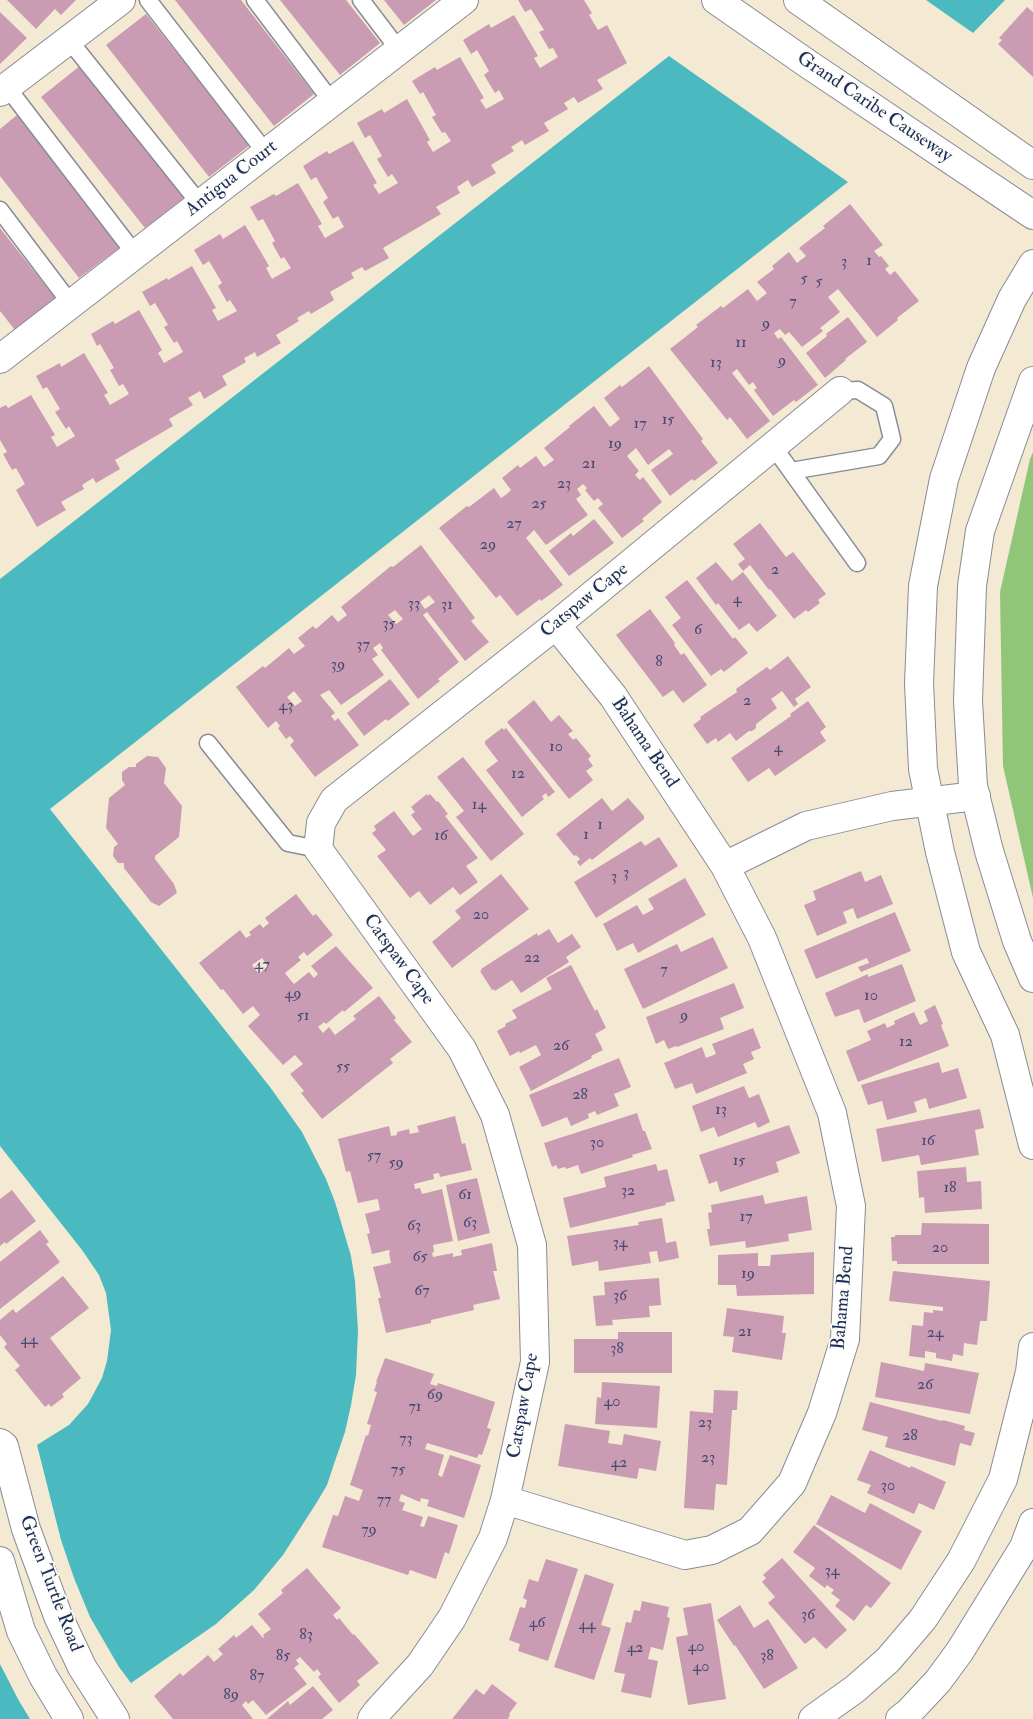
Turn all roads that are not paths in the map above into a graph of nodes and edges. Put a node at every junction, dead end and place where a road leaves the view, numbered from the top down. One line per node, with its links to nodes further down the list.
1 (122, 0): 8 (street)
2 (148, 0): 12 (lane)
3 (255, 0): 11 (lane)
4 (361, 0): 9 (lane)
5 (463, 0): 9 (street, Antigua Court)
6 (716, 0): 16 (street, Grand Caribe Causeway)
7 (798, 0): 13 (street)
8 (70, 40): 10 (street); 14 (lane)
9 (399, 50): 11 (street, Antigua Court)
10 (3, 90): 17 (lane)
11 (332, 102): 12 (street, Antigua Court)
12 (266, 153): 14 (street, Antigua Court)
13 (1033, 165)
14 (200, 204): 17 (street, Antigua Court)
15 (0, 210): 19 (lane)
16 (1033, 215)
17 (136, 254): 19 (street, Antigua Court)
18 (1033, 264): 29 (street)
19 (72, 304): 20 (street, Antigua Court)
20 (2, 353)
21 (1033, 381): 28 (street)
22 (840, 391): 23 (street, Catspaw Cape); 24 (lane)
23 (773, 446): 24 (lane); 26 (street, Catspaw Cape)
24 (791, 471): 25 (lane)
25 (857, 563)
26 (556, 625): 30 (street, Catspaw Cape); 31 (street, Bahama Bend)
27 (208, 743): 30 (lane)
28 (976, 796): 29 (street); 32 (street)
29 (929, 801): 31 (street); 33 (street)
30 (318, 849): 36 (street, Catspaw Cape)
31 (725, 866): 36 (street, Bahama Bend)
32 (1033, 978)
33 (1033, 1145)
34 (1033, 1347): 42 (street)
35 (0, 1443): 41 (street, Green Turtle Road)
36 (506, 1500): 39 (street, Catspaw Cape)
37 (1033, 1523): 43 (street)
38 (0, 1562): 40 (street, Green Turtle Road)
39 (371, 1717)
40 (69, 1719)
41 (115, 1719)
42 (813, 1719)
43 (900, 1719)

